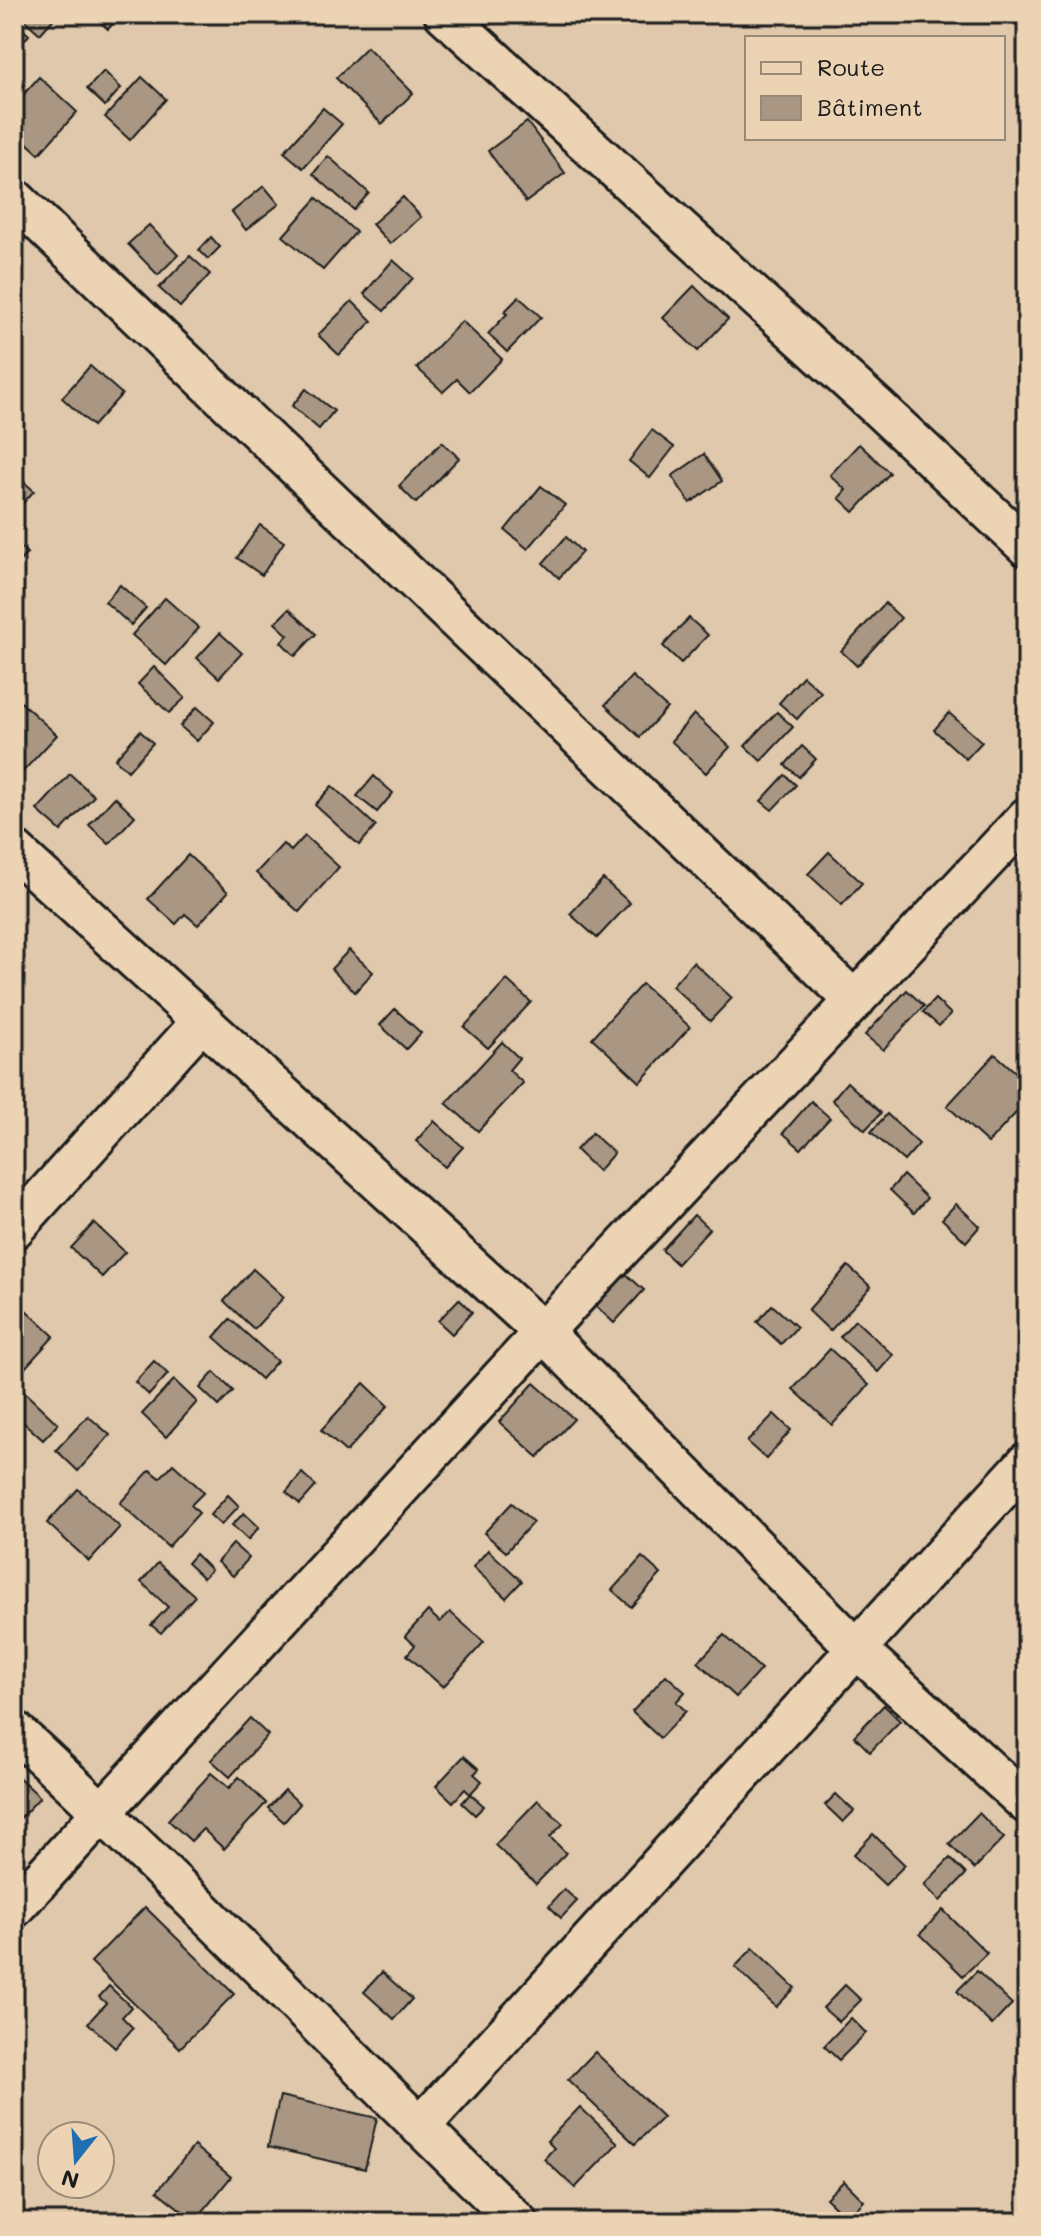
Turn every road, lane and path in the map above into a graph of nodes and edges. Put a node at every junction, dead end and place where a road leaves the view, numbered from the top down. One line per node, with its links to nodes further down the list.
1 (444, 14): 3 (street)
2 (14, 198): 6 (street)
3 (1027, 547)
4 (1027, 817): 6 (street)
5 (14, 850): 7 (street)
6 (855, 1001): 9 (street)
7 (201, 1022): 8 (street); 9 (street)
8 (14, 1229)
9 (543, 1332): 11 (street); 14 (street)
10 (1027, 1462): 11 (street)
11 (857, 1649): 13 (street); 16 (street)
12 (14, 1730): 14 (street)
13 (1027, 1804)
14 (103, 1812): 15 (street); 16 (street)
15 (14, 1908)
16 (420, 2127): 17 (street)
17 (518, 2222)

